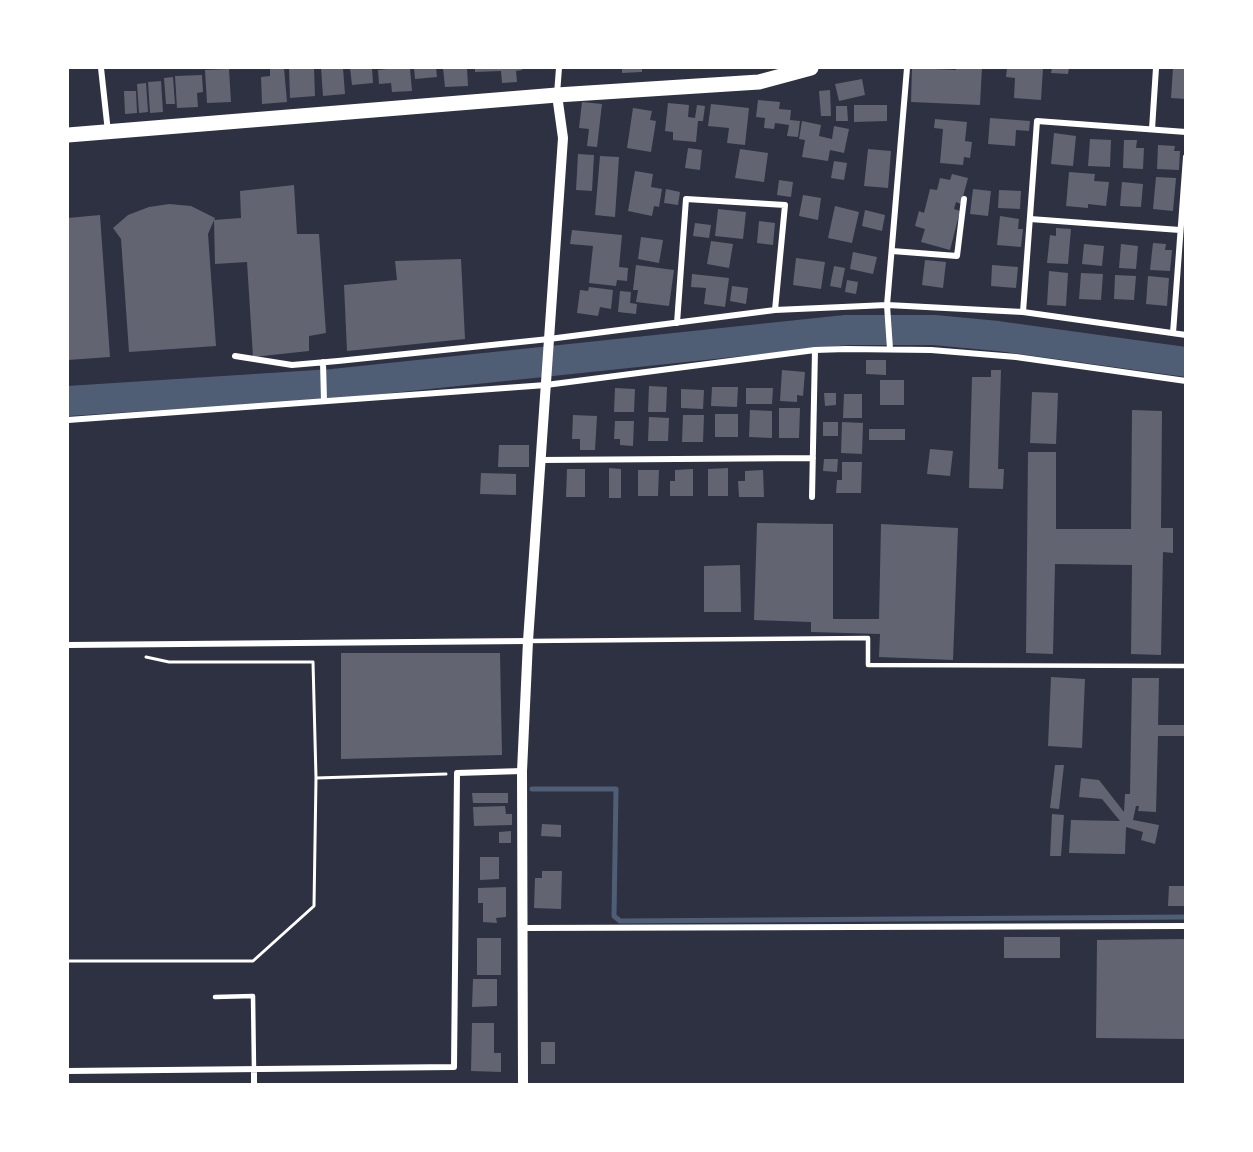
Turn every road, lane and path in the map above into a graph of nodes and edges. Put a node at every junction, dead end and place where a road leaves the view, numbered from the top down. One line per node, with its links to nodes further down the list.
1 (100, 68): 8 (street)
2 (559, 68): 6 (street)
3 (811, 68): 6 (main road)
4 (907, 68): 15 (street)
5 (1156, 68): 7 (street)
6 (557, 95): 8 (main road); 22 (street)
7 (1152, 129): 9 (street); 13 (street)
8 (108, 132): 10 (main road)
9 (1185, 132)
10 (68, 135)
11 (1185, 157): 14 (street)
12 (964, 199): 15 (street)
13 (1030, 219): 14 (street); 18 (street)
14 (1180, 230): 20 (street)
15 (892, 251): 16 (street)
16 (887, 305): 17 (street); 18 (street); 23 (street)
17 (775, 310): 19 (street); 19 (street)
18 (1023, 312): 20 (street)
19 (677, 323): 22 (street)
20 (1173, 333): 21 (street)
21 (1185, 335)
22 (549, 339): 26 (street); 28 (street)
23 (890, 349): 24 (street); 27 (street)
24 (815, 350): 28 (street); 31 (street)
25 (235, 356): 26 (street)
26 (322, 362): 29 (street)
27 (1185, 381)
28 (546, 385): 29 (street); 32 (street)
29 (324, 401): 30 (street)
30 (68, 420)
31 (813, 458): 32 (street); 33 (street)
32 (541, 460): 34 (street)
33 (812, 497)
34 (528, 641): 35 (street); 37 (lane); 38 (street)
35 (68, 645)
36 (142, 656): 40 (path)
37 (1185, 666)
38 (522, 771): 39 (street); 42 (street)
39 (458, 773): 40 (path); 45 (street)
40 (316, 778): 43 (path)
41 (1185, 926): 42 (street)
42 (523, 928): 48 (street)
43 (68, 961)
44 (215, 997): 45 (lane)
45 (254, 1070): 46 (street); 47 (street)
46 (68, 1071)
47 (254, 1084)
48 (523, 1084)

